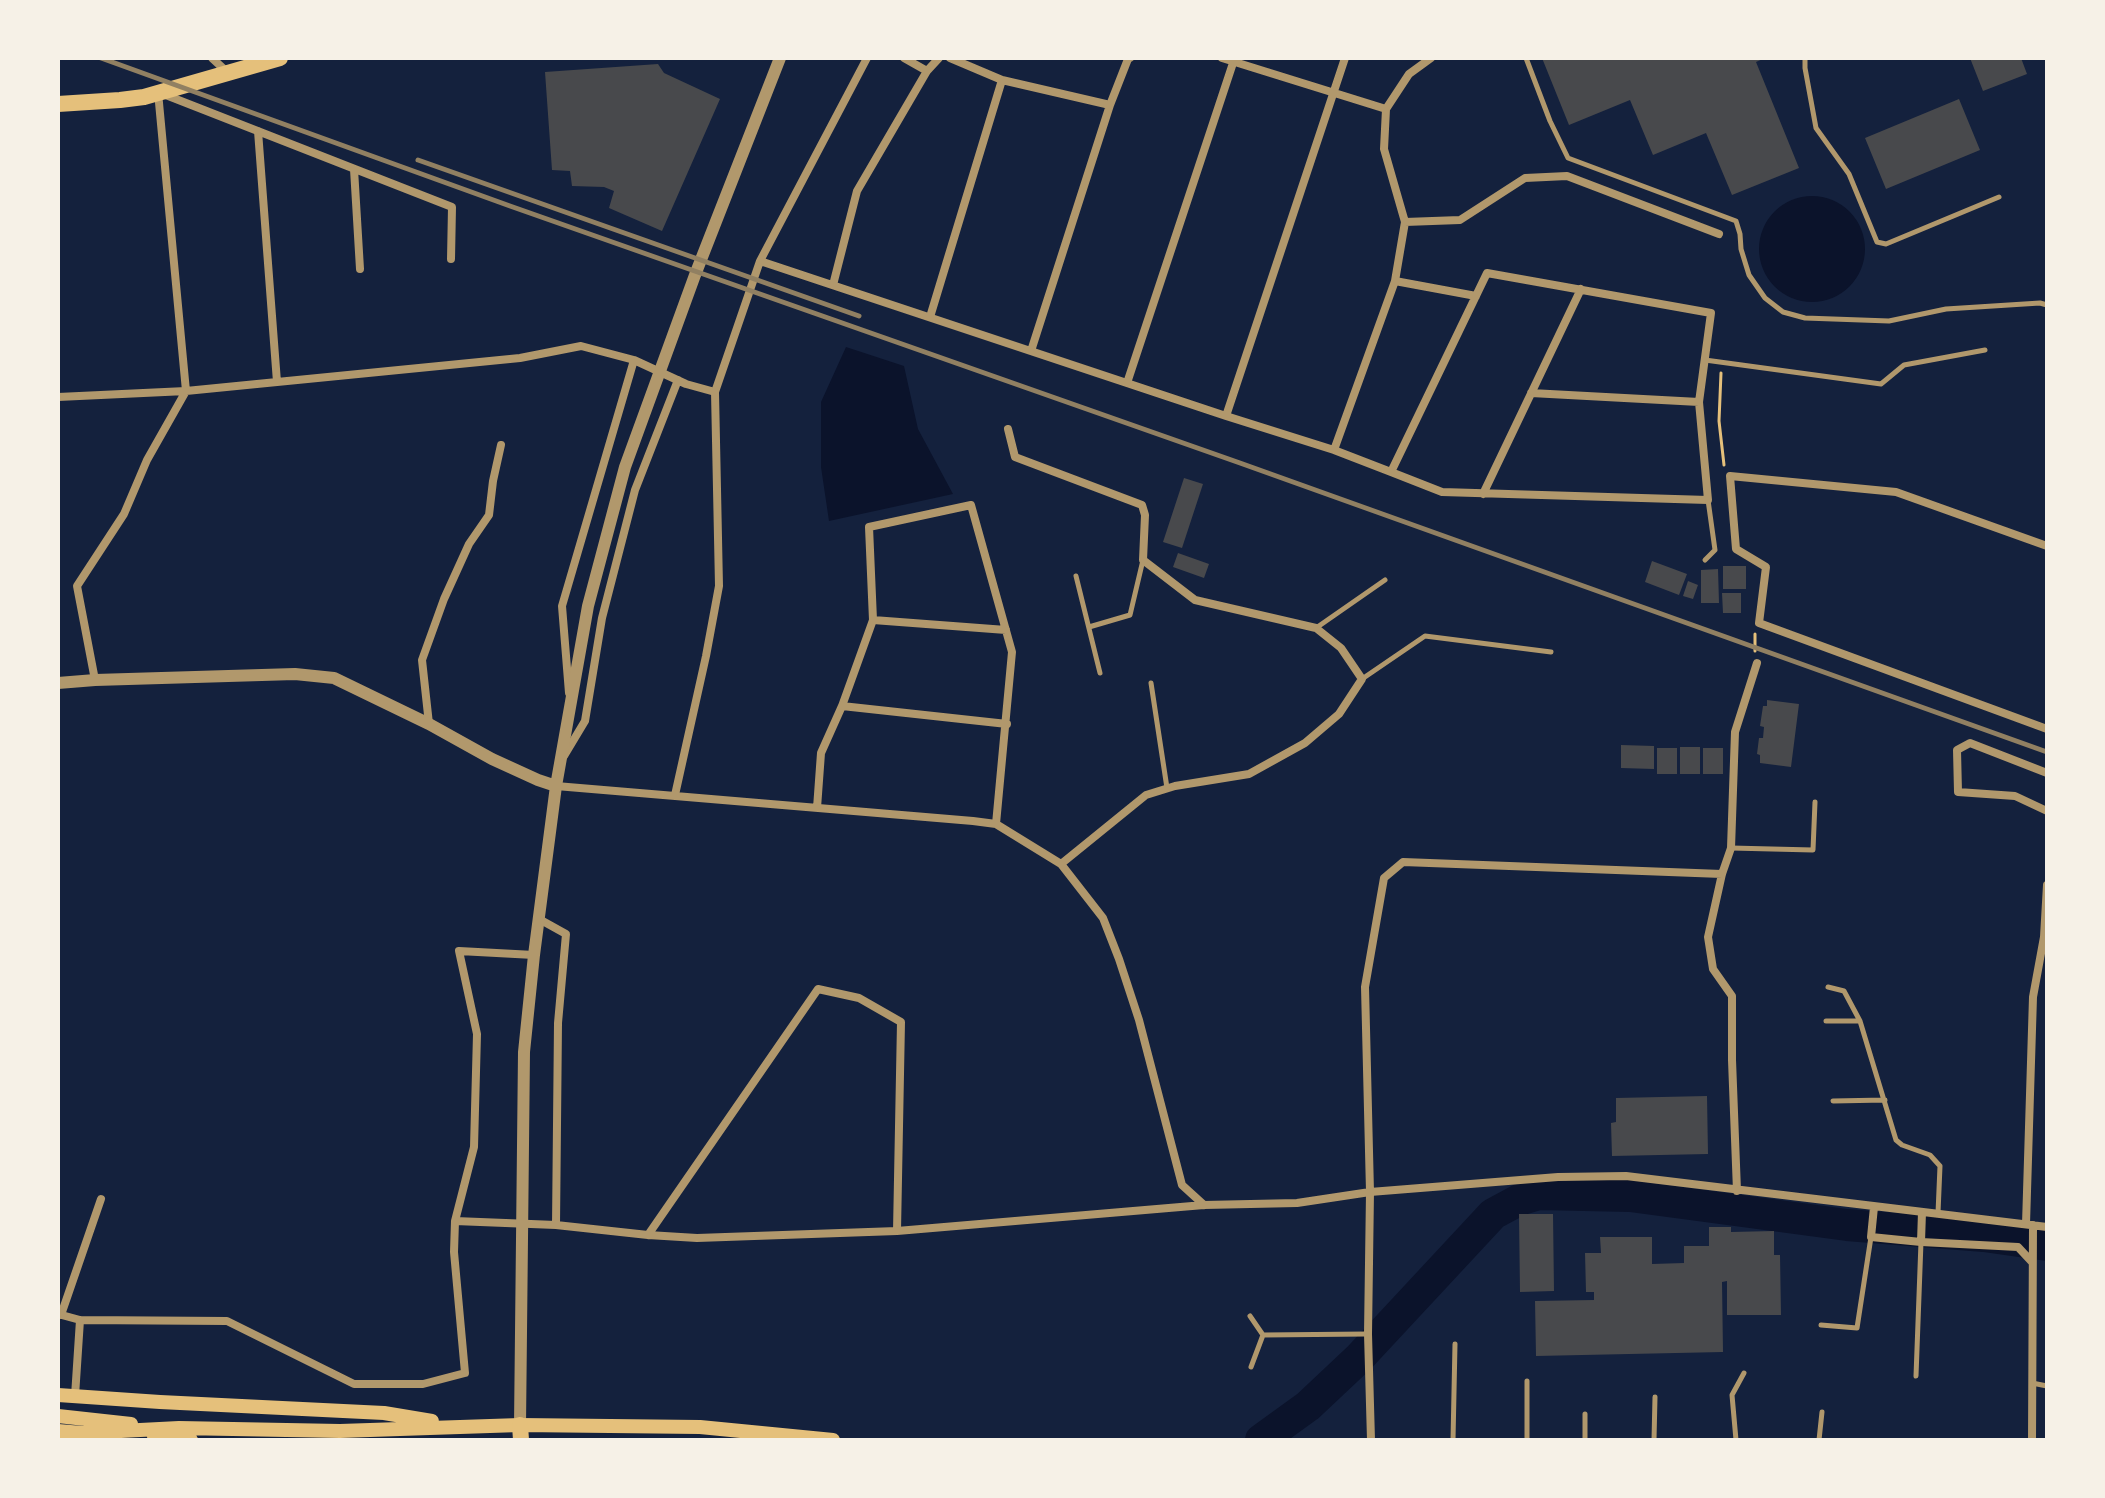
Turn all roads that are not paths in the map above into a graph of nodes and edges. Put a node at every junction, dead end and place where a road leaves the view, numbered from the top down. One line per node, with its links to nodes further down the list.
1 (212, 58): 16 (street)
2 (280, 58): 16 (highway)
3 (780, 58): 72 (street)
4 (867, 58): 29 (street)
5 (904, 58): 15 (street)
6 (939, 58): 15 (street)
7 (950, 58): 17 (street)
8 (1130, 58): 21 (street)
9 (1222, 58): 14 (street)
10 (1345, 58): 19 (street)
11 (1431, 58): 22 (street)
12 (1526, 58): 35 (lane)
13 (1805, 58): 25 (lane)
14 (1233, 63): 19 (street); 43 (street)
15 (927, 71): 32 (street)
16 (227, 73): 18 (highway)
17 (1002, 80): 21 (street); 36 (street)
18 (158, 92): 20 (highway); 23 (street); 44 (street)
19 (1335, 93): 22 (street); 49 (street)
20 (58, 104)
21 (1110, 105): 38 (street)
22 (1386, 109): 26 (street)
23 (258, 131): 24 (street); 42 (street)
24 (354, 169): 28 (street); 30 (street)
25 (1999, 197)
26 (1405, 222): 27 (street); 31 (street)
27 (1719, 234)
28 (451, 259)
29 (760, 261): 32 (street); 45 (street)
30 (360, 269)
31 (1395, 281): 34 (street); 52 (street)
32 (833, 285): 36 (street)
33 (1581, 289): 34 (street); 40 (street); 46 (street)
34 (1476, 296): 53 (street)
35 (2047, 305)
36 (930, 317): 38 (street)
37 (1985, 350): 40 (lane)
38 (1031, 351): 43 (street)
39 (634, 360): 41 (street); 42 (street); 72 (street)
40 (1705, 360): 48 (street)
41 (678, 380): 45 (street); 77 (street)
42 (277, 382): 44 (street)
43 (1127, 383): 49 (street)
44 (186, 391): 47 (street); 69 (street)
45 (715, 392): 81 (street)
46 (1531, 393): 48 (street); 54 (street)
47 (58, 397)
48 (1699, 402): 55 (street)
49 (1226, 416): 52 (street)
50 (1008, 429): 57 (street)
51 (501, 445): 74 (street)
52 (1334, 450): 53 (street)
53 (1391, 472): 54 (street)
54 (1483, 494): 55 (street)
55 (1708, 500): 58 (lane)
56 (2047, 546): 76 (street)
57 (1143, 560): 62 (lane); 63 (street)
58 (1705, 560)
59 (1076, 576): 62 (lane)
60 (1385, 580): 63 (lane)
61 (873, 620): 64 (street); 64 (street); 73 (street)
62 (1089, 627): 67 (lane)
63 (1316, 628): 68 (street)
64 (1006, 630): 75 (street)
65 (1551, 652): 68 (lane)
66 (1757, 663): 86 (street)
67 (1100, 673)
68 (1362, 679): 80 (street)
69 (95, 680): 70 (street); 74 (street)
70 (58, 683)
71 (1151, 683): 80 (lane)
72 (570, 706): 77 (street)
73 (842, 706): 75 (street); 83 (street)
74 (429, 724): 79 (street)
75 (1007, 724): 85 (street)
76 (2047, 729)
77 (560, 762): 79 (street)
78 (2047, 773): 84 (street)
79 (556, 786): 81 (street); 90 (street)
80 (1167, 789): 87 (street)
81 (675, 795): 83 (street)
82 (1815, 802): 86 (lane)
83 (817, 808): 85 (street)
84 (2047, 811)
85 (996, 824): 87 (street)
86 (1731, 848): 88 (street)
87 (1061, 864): 100 (street)
88 (1722, 874): 97 (street); 98 (street)
89 (2047, 885): 106 (street)
90 (539, 919): 91 (street); 105 (street)
91 (534, 955): 104 (street); 135 (street)
92 (1828, 987): 94 (lane)
93 (1826, 1021): 94 (lane)
94 (1860, 1021): 95 (lane)
95 (1885, 1100): 96 (lane); 102 (lane)
96 (1833, 1101)
97 (1737, 1191): 98 (street); 101 (street)
98 (1370, 1192): 100 (street); 117 (street)
99 (101, 1199): 113 (street)
100 (1204, 1205): 108 (street)
101 (1874, 1207): 103 (street); 110 (street)
102 (1938, 1214): 103 (street); 106 (street)
103 (1922, 1217): 111 (street)
104 (455, 1221): 105 (street); 115 (street)
105 (556, 1225): 109 (street)
106 (2030, 1225): 107 (street); 112 (street)
107 (2047, 1227)
108 (897, 1231): 109 (street); 109 (street)
109 (648, 1235)
110 (1871, 1236): 111 (street); 116 (lane)
111 (1921, 1239): 112 (street); 122 (lane)
112 (2033, 1262): 124 (street)
113 (60, 1314): 115 (street)
114 (1250, 1316): 118 (lane)
115 (80, 1320): 127 (street)
116 (1821, 1325)
117 (1368, 1334): 118 (lane); 138 (street)
118 (1263, 1335): 120 (lane)
119 (1455, 1344): 139 (lane)
120 (1251, 1367)
121 (1744, 1373): 143 (lane)
122 (1916, 1376)
123 (1527, 1381): 140 (lane)
124 (2031, 1383): 125 (lane); 145 (street)
125 (2047, 1386)
126 (58, 1395): 127 (main road)
127 (75, 1396): 132 (main road)
128 (1655, 1397): 142 (lane)
129 (1822, 1412): 144 (lane)
130 (1585, 1414): 141 (lane)
131 (58, 1416): 133 (main road)
132 (465, 1425): 133 (main road); 135 (main road)
133 (179, 1428): 134 (main road)
134 (58, 1430): 136 (main road)
135 (520, 1432): 137 (main road)
136 (191, 1440)
137 (833, 1440)
138 (1371, 1440)
139 (1453, 1440)
140 (1527, 1440)
141 (1585, 1440)
142 (1654, 1440)
143 (1736, 1440)
144 (1819, 1440)
145 (2032, 1440)

